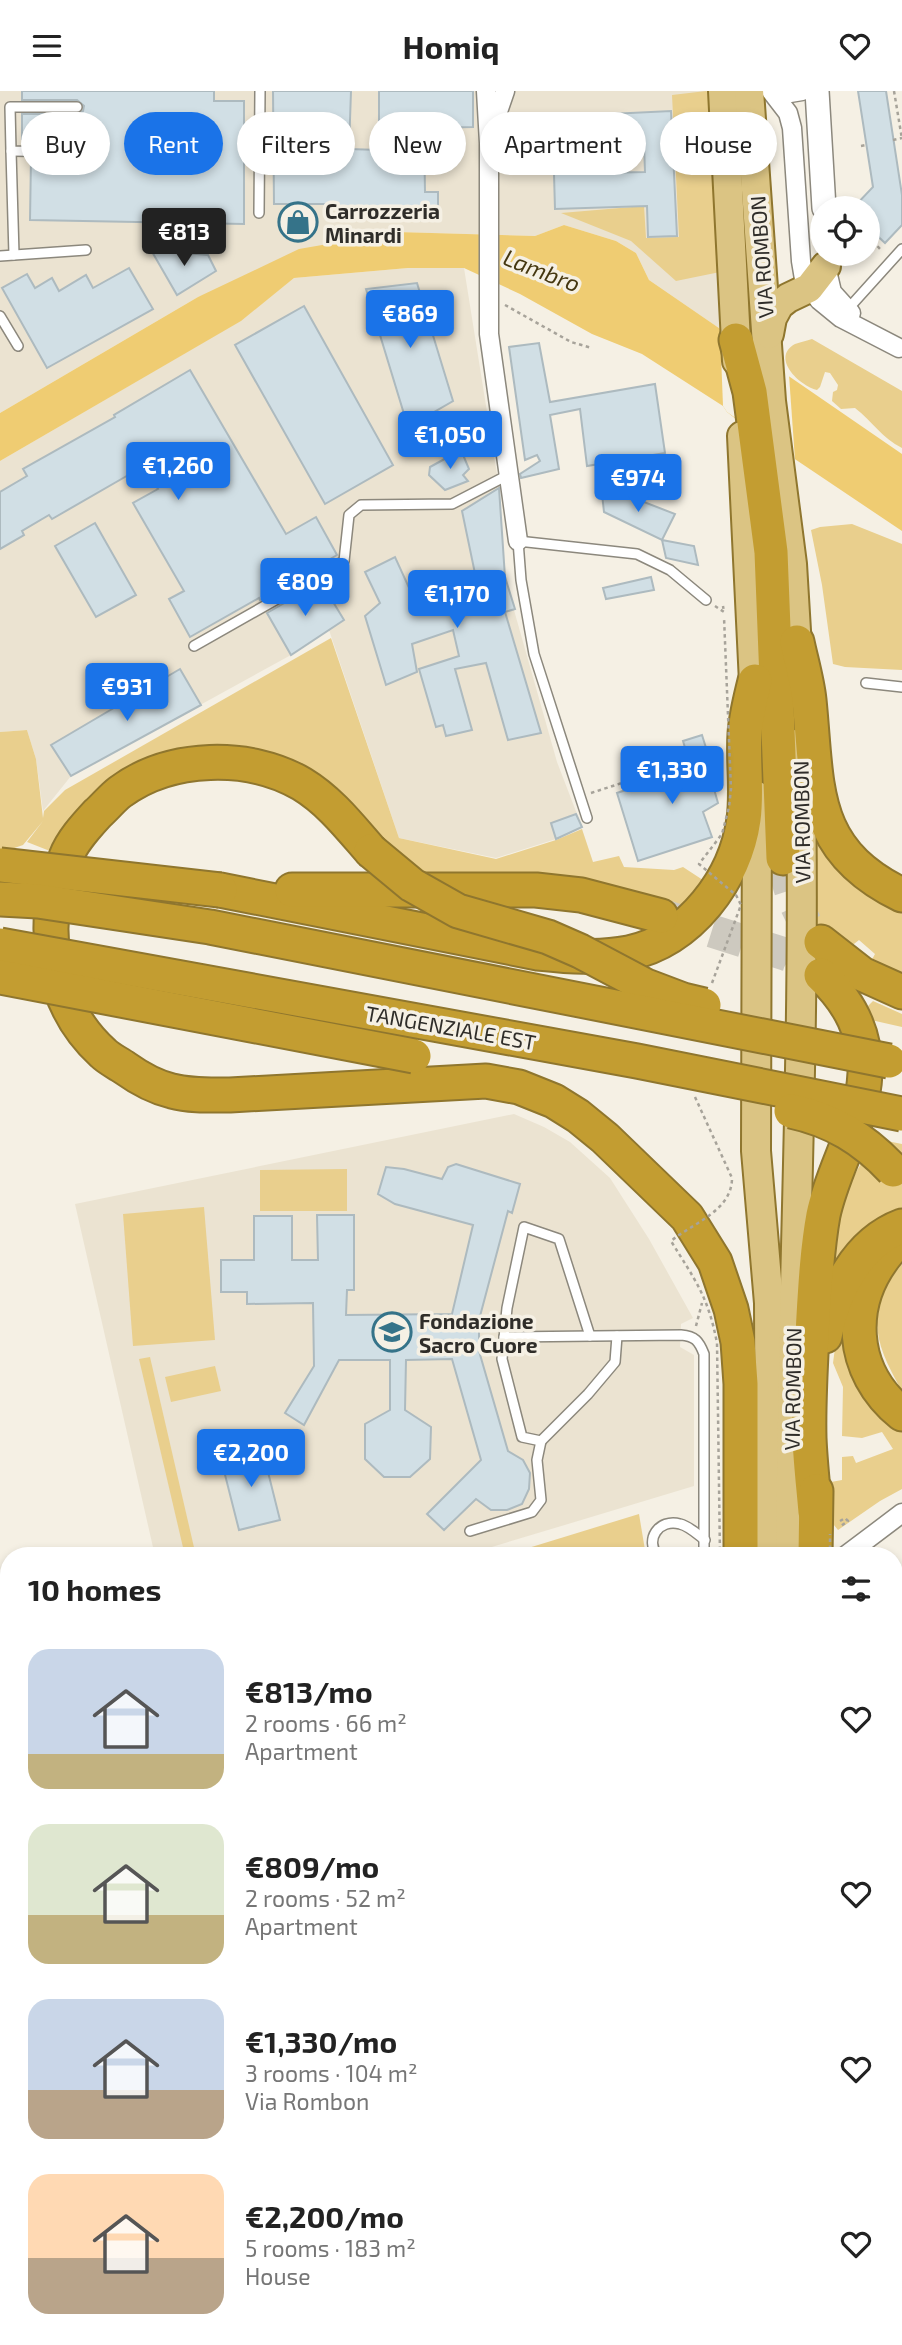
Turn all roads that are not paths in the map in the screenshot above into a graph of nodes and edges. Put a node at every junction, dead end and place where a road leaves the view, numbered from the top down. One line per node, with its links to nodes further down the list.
1 (260, 91): 18 (lane)
2 (486, 91): 12 (street)
3 (505, 91): 13 (street)
4 (723, 91): 27 (main road, VIA ROMBON)
5 (749, 91): 27 (main road, VIA ROMBON)
6 (771, 91): 23 (street, VIA ROMBON)
7 (781, 91): 8 (street)
8 (802, 91)
9 (817, 91): 17 (street)
10 (5, 107): 11 (lane); 14 (lane)
11 (77, 107)
12 (487, 112)
13 (499, 112)
14 (11, 151): 15 (lane); 22 (lane)
15 (21, 151)
16 (489, 175): 30 (street)
17 (823, 196)
18 (259, 213)
19 (902, 249): 25 (lane)
20 (86, 250): 22 (lane)
21 (0, 255): 22 (lane)
22 (14, 255)
23 (820, 269): 25 (street, VIA ROMBON); 25 (street); 27 (main road)
24 (0, 316): 26 (lane)
25 (852, 318): 28 (street)
26 (18, 346)
27 (757, 348): 29 (highway)
28 (900, 349)
29 (757, 434): 33 (main road, VIA ROMBON); 35 (main road, VIA ROMBON); 39 (highway)
30 (510, 474): 31 (street); 34 (lane)
31 (518, 541): 32 (lane); 38 (lane)
32 (706, 600)
33 (797, 642): 42 (highway); 70 (main road, VIA ROMBON)
34 (194, 646)
35 (755, 681): 41 (highway); 69 (main road, VIA ROMBON)
36 (866, 683): 37 (lane)
37 (902, 687)
38 (587, 818)
39 (783, 858)
40 (0, 866): 41 (highway, bridge)
41 (220, 890): 44 (highway)
42 (902, 894)
43 (0, 899): 51 (highway, bridge)
44 (662, 916)
45 (821, 942): 49 (highway)
46 (0, 945): 50 (highway, TANGENZIALE EST, bridge)
47 (821, 975): 64 (highway)
48 (0, 977): 54 (highway, bridge)
49 (902, 992)
50 (637, 1061): 52 (highway, TANGENZIALE EST, bridge); 53 (highway, bridge)
51 (896, 1062): 54 (highway, bridge)
52 (902, 1114)
53 (902, 1181)
54 (664, 1193): 68 (highway)
55 (902, 1226): 64 (highway)
56 (902, 1238): 60 (highway)
57 (590, 1336): 58 (lane); 59 (lane); 59 (lane)
58 (617, 1336): 61 (lane); 65 (lane)
59 (503, 1337): 61 (lane)
60 (902, 1414)
61 (541, 1441): 63 (lane)
62 (902, 1513): 71 (street)
63 (470, 1531)
64 (820, 1534)
65 (705, 1540): 66 (lane); 67 (lane)
66 (653, 1547)
67 (705, 1547)
68 (741, 1547)
69 (770, 1547)
70 (790, 1547)
71 (857, 1547)

